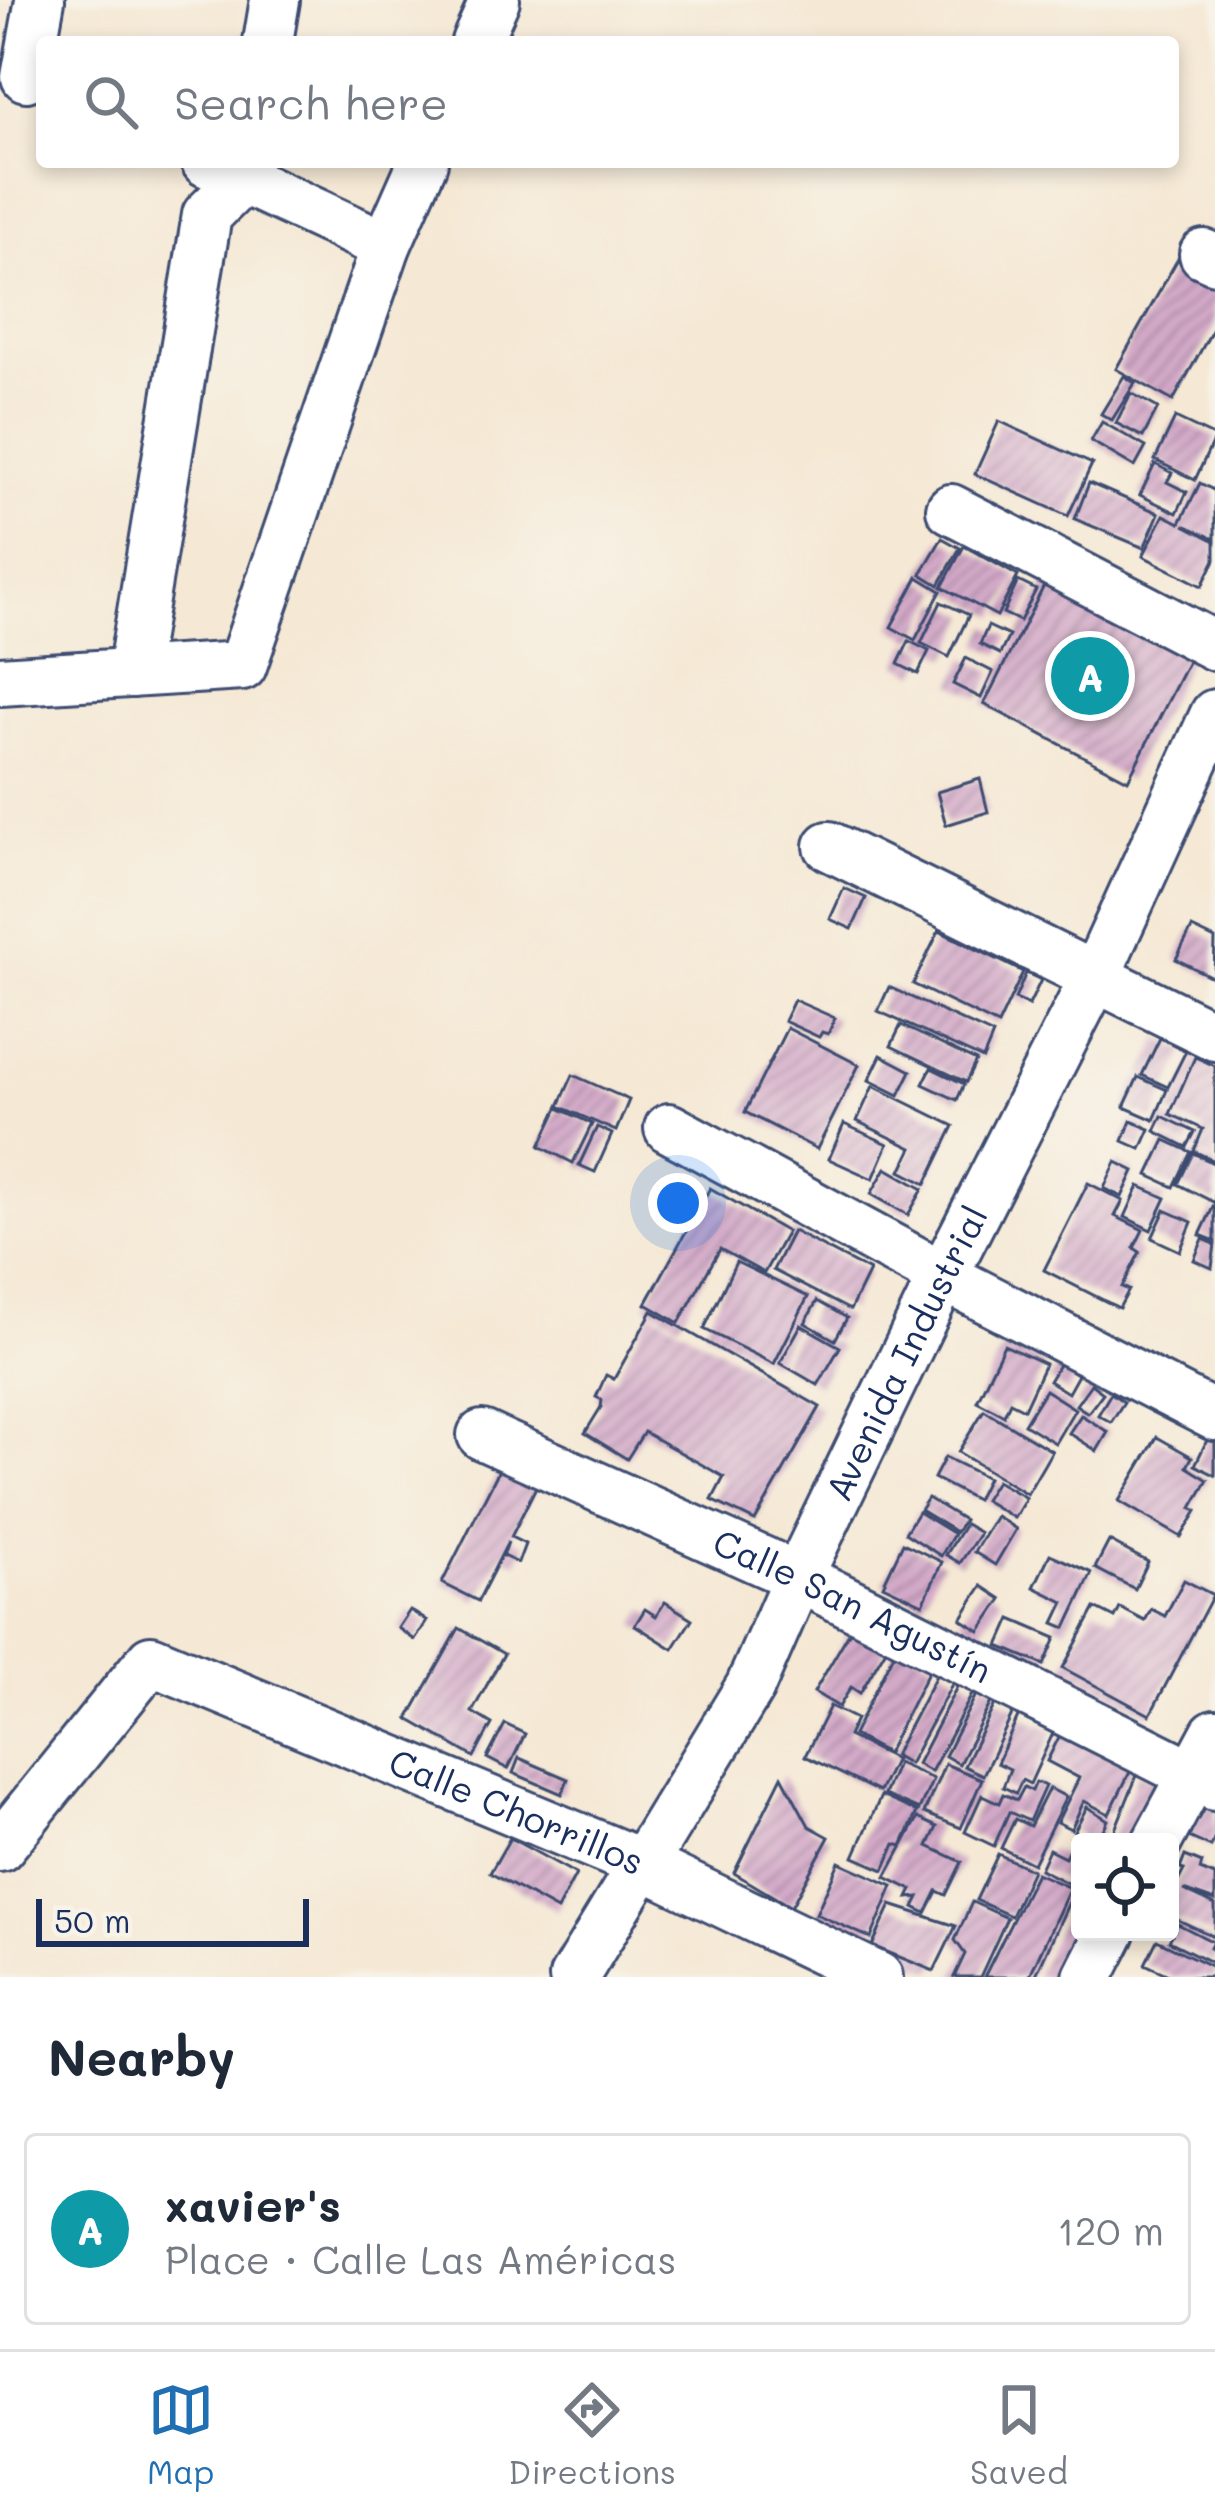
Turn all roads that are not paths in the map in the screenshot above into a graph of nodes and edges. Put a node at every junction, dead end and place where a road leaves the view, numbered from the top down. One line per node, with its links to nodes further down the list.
1 (40, 0): 6 (street)
2 (275, 0): 4 (street)
3 (495, 0): 5 (street)
4 (269, 36)
5 (479, 36)
6 (23, 76)
7 (232, 168): 9 (street); 12 (street)
8 (420, 168): 9 (street)
9 (386, 247): 12 (street)
10 (951, 509): 11 (street)
11 (1215, 646)
12 (132, 673): 13 (street)
13 (0, 681)
14 (1215, 713): 16 (street, Avenida Industrial)
15 (829, 846): 16 (street)
16 (1095, 977): 17 (street); 19 (street, Avenida Industrial)
17 (1215, 1036)
18 (669, 1128): 19 (street)
19 (943, 1276): 20 (street); 22 (street, Avenida Industrial)
20 (1215, 1416)
21 (482, 1435): 22 (street, Calle San Agustín)
22 (798, 1577): 23 (street, Calle San Agustín); 26 (street, Avenida Industrial)
23 (1207, 1765): 24 (street)
24 (1163, 1833)
25 (0, 1847): 26 (street, Calle Chorrillos)
26 (642, 1864): 28 (street, Avenida Industrial); 29 (street, Calle Chorrillos)
27 (1107, 1941): 30 (street)
28 (574, 1977)
29 (878, 1977)
30 (1088, 1977)

